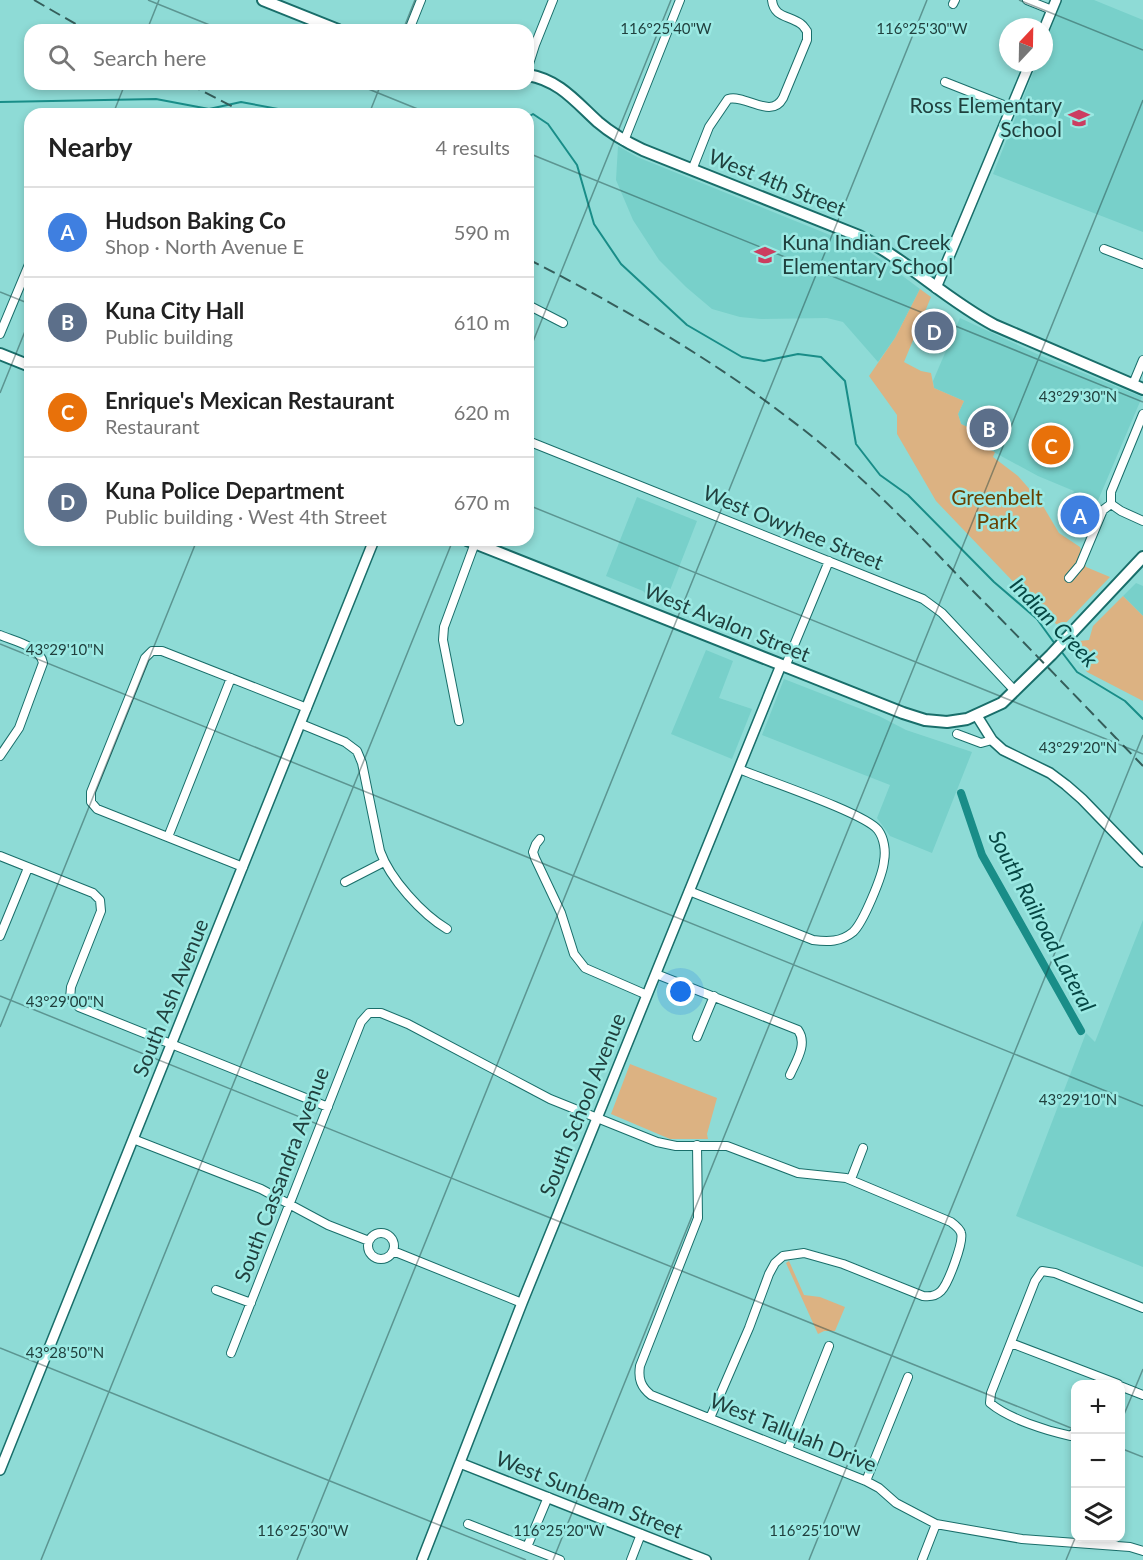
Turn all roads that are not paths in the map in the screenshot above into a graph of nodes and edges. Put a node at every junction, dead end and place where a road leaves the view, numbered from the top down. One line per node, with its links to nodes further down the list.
1 (263, 0): 10 (main road)
2 (421, 0): 11 (street)
3 (553, 0): 12 (street)
4 (680, 0): 17 (street)
5 (1027, 0): 8 (street)
6 (1056, 0): 8 (street)
7 (773, 4): 18 (street)
8 (1052, 10): 9 (street)
9 (1049, 18)
10 (323, 24)
11 (411, 24)
12 (534, 48)
13 (1026, 72): 16 (street)
14 (534, 77): 17 (main road, West 4th Street)
15 (945, 82): 16 (street)
16 (1011, 108): 22 (street)
17 (624, 141): 18 (main road, West 4th Street)
18 (692, 170): 22 (main road, West 4th Street)
19 (1104, 249): 20 (street)
20 (1143, 264)
21 (24, 276): 25 (street)
22 (936, 288): 29 (main road, West 4th Street)
23 (534, 308): 24 (street)
24 (563, 323)
25 (0, 334)
26 (0, 354): 28 (main road)
27 (1143, 360): 29 (street)
28 (24, 364)
29 (1138, 387)
30 (1143, 414): 32 (street)
31 (534, 443): 38 (street, West Owyhee Street)
32 (1111, 504): 33 (street); 39 (street)
33 (1143, 521)
34 (373, 546): 44 (street, South Ash Avenue)
35 (470, 546): 46 (street)
36 (481, 546): 41 (main road, West Avalon Street)
37 (1143, 557): 43 (main road, West Avalon Street)
38 (829, 561): 41 (street); 43 (street, West Owyhee Street)
39 (1069, 578)
40 (0, 635): 50 (street)
41 (783, 666): 45 (main road, West Avalon Street); 51 (street, South School Avenue)
42 (231, 678): 44 (street); 52 (street); 52 (street)
43 (1015, 691): 45 (main road, West Avalon Street)
44 (307, 708): 47 (street, South Ash Avenue)
45 (977, 716): 49 (street)
46 (459, 721)
47 (301, 723): 55 (street); 57 (street, South Ash Avenue)
48 (957, 734): 49 (street)
49 (992, 741): 56 (street)
50 (0, 756)
51 (739, 769): 60 (street, South School Avenue); 60 (street)
52 (168, 837): 57 (street)
53 (540, 839): 64 (street)
54 (0, 856): 58 (street)
55 (384, 861): 59 (street); 61 (street)
56 (1143, 862)
57 (243, 867): 67 (street, South Ash Avenue)
58 (28, 868): 62 (street); 67 (street)
59 (345, 882)
60 (689, 891): 63 (street, South School Avenue)
61 (447, 928)
62 (0, 936)
63 (656, 974): 64 (street, South School Avenue); 65 (street)
64 (647, 995): 70 (street, South School Avenue)
65 (714, 996): 66 (street); 68 (street)
66 (697, 1037)
67 (171, 1045): 69 (street); 71 (street, South Ash Avenue)
68 (790, 1075)
69 (328, 1107): 70 (street, South Cassandra Avenue); 75 (street, South Cassandra Avenue)
70 (597, 1118): 72 (street); 80 (street, South School Avenue)
71 (133, 1139): 75 (street); 93 (street, South Ash Avenue)
72 (698, 1145): 74 (street); 89 (street, West Tallulah Drive)
73 (863, 1148): 74 (street)
74 (851, 1179): 89 (street)
75 (291, 1204): 76 (street); 79 (street, South Cassandra Avenue)
76 (369, 1241): 77 (street); 77 (street)
77 (393, 1251): 80 (street)
78 (216, 1290): 79 (street)
79 (251, 1303): 84 (street, South Cassandra Avenue)
80 (522, 1303): 92 (street, South School Avenue)
81 (1143, 1308): 82 (street)
82 (1011, 1343): 86 (street); 90 (street)
83 (830, 1346): 91 (street)
84 (231, 1353)
85 (908, 1377): 94 (street)
86 (1094, 1380)
87 (1125, 1388): 88 (street)
88 (1143, 1395)
89 (710, 1418): 91 (street, West Tallulah Drive)
90 (1071, 1434)
91 (788, 1449): 94 (street, West Tallulah Drive)
92 (460, 1463): 95 (street, West Sunbeam Street); 101 (street, South School Avenue)
93 (0, 1470)
94 (866, 1481): 97 (street, West Tallulah Drive)
95 (548, 1497): 98 (street, West Sunbeam Street); 99 (street)
96 (468, 1524): 99 (street)
97 (936, 1524): 100 (street, West Tallulah Drive); 105 (street)
98 (641, 1534): 103 (street); 104 (street, West Sunbeam Street)
99 (527, 1547): 102 (street)
100 (1143, 1551)
101 (422, 1560)
102 (560, 1560)
103 (631, 1560)
104 (706, 1560)
105 (922, 1560)

